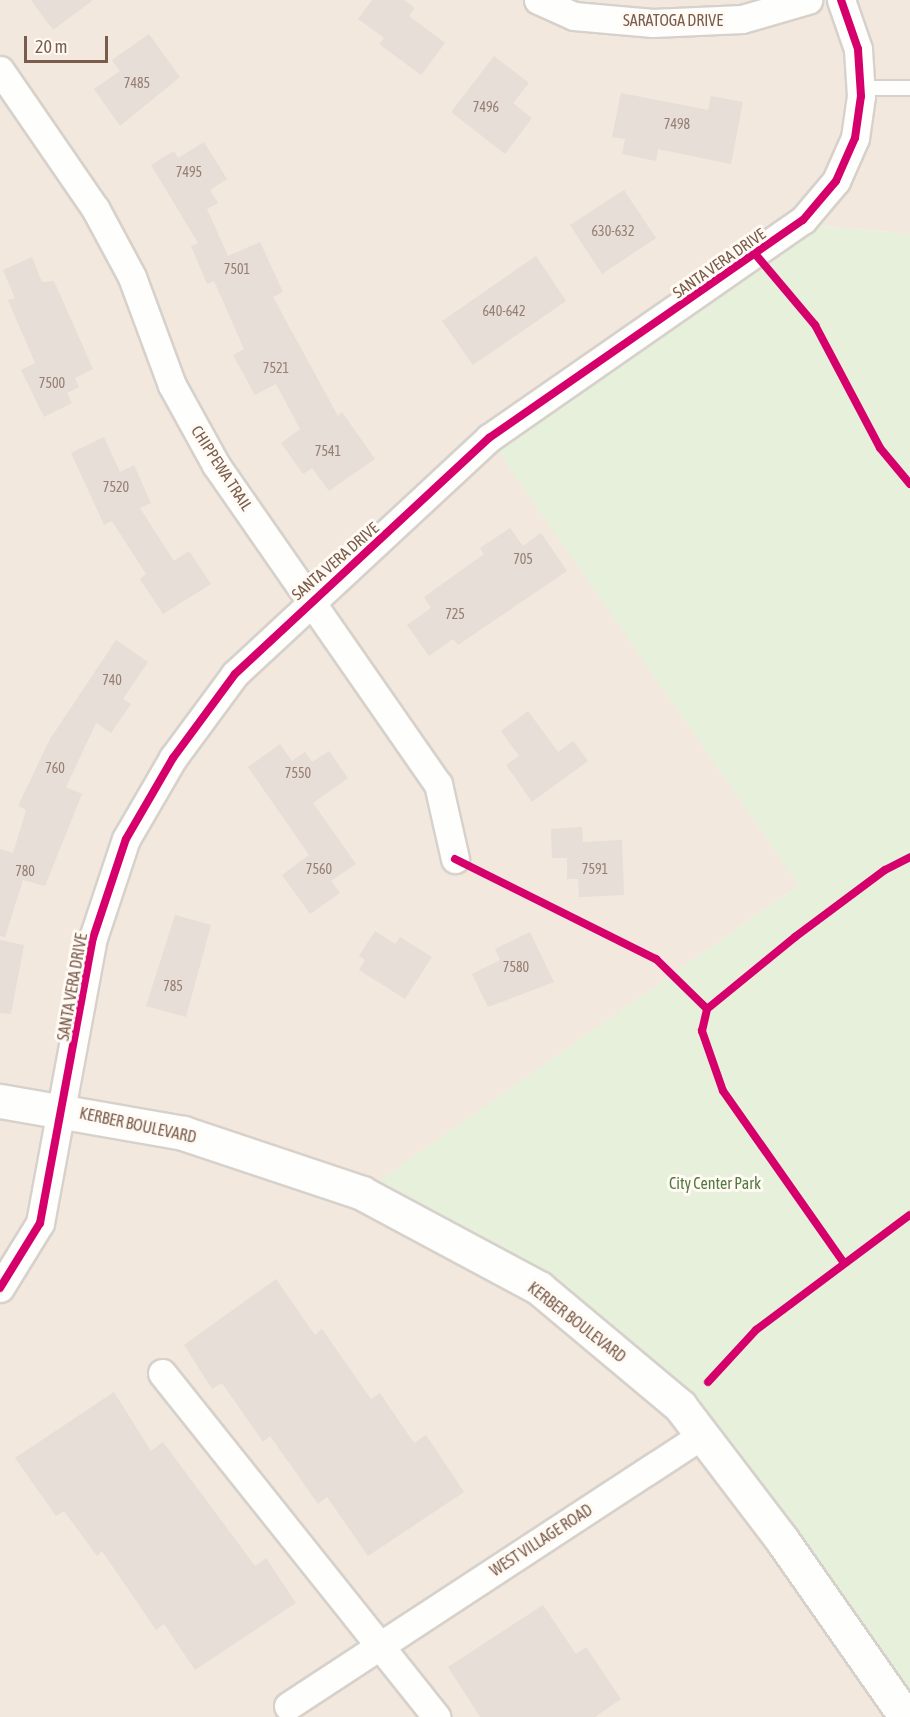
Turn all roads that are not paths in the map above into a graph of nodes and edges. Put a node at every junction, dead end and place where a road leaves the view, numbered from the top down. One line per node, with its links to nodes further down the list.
1 (538, 0): 2 (street, SARATOGA DRIVE)
2 (808, 0)
3 (841, 0): 5 (street, SANTA VERA DRIVE)
4 (0, 70): 7 (street, CHIPPEWA TRAIL)
5 (860, 88): 6 (lane); 7 (street, SANTA VERA DRIVE)
6 (910, 88)
7 (312, 598): 8 (street, CHIPPEWA TRAIL); 10 (street, SANTA VERA DRIVE)
8 (454, 859)
9 (0, 1101): 10 (street, KERBER BOULEVARD)
10 (63, 1109): 11 (street, SANTA VERA DRIVE); 13 (street, KERBER BOULEVARD)
11 (0, 1288)
12 (162, 1374): 14 (street)
13 (702, 1435): 14 (street, WEST VILLAGE ROAD); 17 (street, KERBER BOULEVARD)
14 (380, 1646): 15 (street, WEST VILLAGE ROAD); 16 (street)
15 (288, 1706)
16 (437, 1717)
17 (906, 1717)

